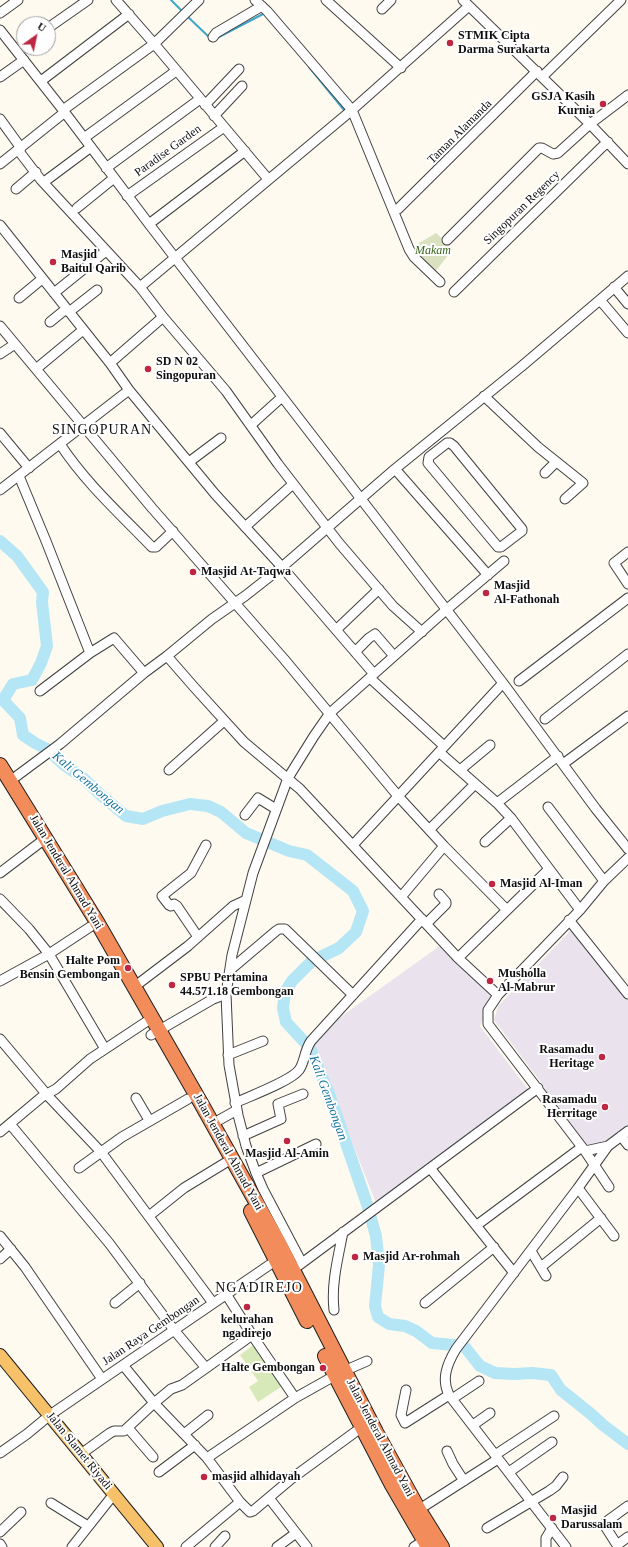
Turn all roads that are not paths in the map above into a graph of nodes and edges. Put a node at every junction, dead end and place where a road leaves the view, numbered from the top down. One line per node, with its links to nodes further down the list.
1 (18, 0): 11 (street)
2 (88, 0): 13 (street)
3 (116, 0): 12 (street)
4 (199, 0): 17 (street)
5 (326, 0): 20 (street)
6 (391, 0): 10 (street)
7 (621, 0): 23 (street, Taman Alamanda)
8 (258, 3): 15 (street); 29 (street)
9 (466, 3): 20 (street); 23 (street)
10 (382, 9)
11 (0, 13)
12 (129, 14): 17 (street); 25 (street)
13 (56, 22)
14 (0, 30): 16 (street)
15 (213, 37)
16 (16, 44)
17 (154, 44): 22 (street); 30 (street)
18 (23, 56): 19 (street)
19 (24, 60): 24 (street); 25 (street)
20 (401, 68): 29 (street)
21 (239, 69): 28 (street)
22 (176, 71): 28 (street); 35 (street)
23 (540, 74): 33 (street); 50 (street, Taman Alamanda)
24 (0, 77)
25 (41, 81): 30 (street)
26 (242, 86): 31 (street)
27 (628, 95): 33 (street)
28 (202, 102): 31 (street); 42 (street)
29 (352, 110): 45 (street); 58 (street)
30 (64, 111): 35 (street); 38 (street)
31 (214, 116): 34 (street)
32 (0, 120): 38 (street)
33 (590, 124): 36 (street); 53 (street)
34 (224, 126): 39 (street); 48 (street, Paradise Garden)
35 (84, 138): 37 (street)
36 (608, 142): 41 (street); 63 (street, Singopuran Regency)
37 (91, 148): 42 (street); 46 (street)
38 (19, 149): 40 (street); 43 (street)
39 (245, 151): 45 (street); 51 (street)
40 (0, 164)
41 (628, 164)
42 (106, 168): 44 (street)
43 (36, 172): 46 (street); 47 (street)
44 (114, 178): 48 (street); 49 (street)
45 (268, 180): 55 (street)
46 (44, 182): 54 (street)
47 (16, 189)
48 (127, 196): 51 (street)
49 (77, 208)
50 (398, 209)
51 (149, 224): 55 (street)
52 (0, 225): 57 (street)
53 (447, 240)
54 (106, 251): 59 (street); 62 (street)
55 (175, 257): 59 (street); 79 (street)
56 (628, 276): 60 (street)
57 (42, 279): 62 (street); 64 (street)
58 (440, 282)
59 (140, 287): 68 (street)
60 (614, 287): 65 (street); 66 (street)
61 (97, 290): 67 (street)
62 (54, 292): 67 (street)
63 (454, 292)
64 (19, 298)
65 (600, 300): 72 (street); 78 (street)
66 (628, 304)
67 (68, 310): 69 (street); 71 (street)
68 (163, 318): 75 (street); 80 (street)
69 (50, 322)
70 (0, 326): 73 (street)
71 (83, 330): 75 (street); 76 (street)
72 (628, 333)
73 (15, 344): 74 (street); 76 (street)
74 (0, 354)
75 (110, 362): 77 (street)
76 (36, 369): 81 (street)
77 (129, 390): 81 (street); 87 (street)
78 (489, 392): 84 (street); 88 (street)
79 (282, 397): 80 (street); 95 (street)
80 (251, 425): 93 (street)
81 (83, 426): 85 (street); 99 (street)
82 (0, 433): 89 (street)
83 (221, 438): 87 (street)
84 (432, 440): 86 (street); 90 (street)
85 (60, 444): 89 (street); 99 (street)
86 (439, 448): 86 (street)
87 (189, 462): 97 (street)
88 (556, 462): 91 (street); 96 (street)
89 (29, 468): 92 (street)
90 (395, 469): 95 (street); 103 (street)
91 (544, 473)
92 (19, 476): 94 (street); 112 (street)
93 (293, 484): 97 (street); 98 (street)
94 (0, 490)
95 (361, 499): 98 (street); 108 (street)
96 (565, 499)
97 (245, 527): 102 (street)
98 (327, 528): 102 (street); 105 (street)
99 (173, 531): 107 (street)
100 (628, 552): 104 (street)
101 (504, 561): 103 (street)
102 (282, 567): 107 (street); 109 (street)
103 (488, 575): 108 (street)
104 (628, 584)
105 (379, 589): 109 (street); 110 (street)
106 (628, 598): 118 (street)
107 (235, 602): 114 (street); 121 (street)
108 (446, 610): 110 (street); 119 (street)
109 (336, 630): 111 (street)
110 (422, 632): 115 (street)
111 (355, 652): 115 (street); 117 (street)
112 (90, 653): 116 (street); 120 (street)
113 (628, 654): 123 (street)
114 (167, 656): 116 (street); 124 (street)
115 (394, 656): 117 (street)
116 (144, 673): 132 (street)
117 (372, 676): 121 (street); 126 (street)
118 (519, 681)
119 (503, 683): 126 (street); 127 (street)
120 (40, 691)
121 (330, 714): 131 (street); 134 (street)
122 (628, 716): 127 (street)
123 (545, 719)
124 (224, 721): 129 (street); 131 (street)
125 (490, 745): 130 (street)
126 (442, 749): 130 (street); 134 (street)
127 (560, 760): 135 (street); 146 (street)
128 (0, 765): 132 (highway, Jalan Jenderal Ahmad Yani)
129 (169, 770)
130 (460, 770): 133 (street)
131 (288, 778): 137 (street); 144 (street)
132 (5, 781): 141 (highway, Jalan Jenderal Ahmad Yani)
133 (475, 784): 135 (street); 140 (street)
134 (398, 796): 140 (street); 144 (street)
135 (497, 803): 139 (street)
136 (548, 807): 150 (street)
137 (276, 809): 138 (street); 154 (street)
138 (245, 815)
139 (511, 818): 142 (street); 148 (street)
140 (430, 829): 145 (street)
141 (42, 841): 149 (street); 159 (highway, Jalan Jenderal Ahmad Yani); 165 (highway, Jalan Jenderal Ahmad Yani)
142 (485, 842)
143 (206, 845): 160 (street)
144 (353, 845): 152 (street)
145 (444, 846): 152 (street); 155 (street)
146 (628, 849)
147 (628, 858): 150 (street)
148 (549, 869): 155 (street); 156 (street)
149 (0, 873)
150 (604, 881): 156 (street)
151 (439, 894): 158 (street)
152 (402, 897): 158 (street)
153 (0, 899): 161 (street)
154 (246, 900): 160 (street); 163 (street)
155 (508, 910): 162 (street)
156 (580, 910): 157 (street)
157 (570, 920): 167 (street); 169 (street)
158 (425, 921): 162 (street); 168 (street)
159 (90, 927): 161 (street); 170 (highway, Jalan Jenderal Ahmad Yani)
160 (198, 937): 165 (street)
161 (48, 954): 164 (street); 174 (street)
162 (458, 958): 169 (street)
163 (230, 970): 166 (street); 168 (street)
164 (0, 981)
165 (134, 987): 170 (highway, Jalan Jenderal Ahmad Yani)
166 (226, 994): 171 (street); 175 (street)
167 (628, 994)
168 (354, 995): 181 (street)
169 (498, 995): 176 (street)
170 (148, 1020): 171 (highway, Jalan Jenderal Ahmad Yani); 174 (street)
171 (155, 1032): 180 (highway, Jalan Jenderal Ahmad Yani); 184 (highway, Jalan Jenderal Ahmad Yani)
172 (0, 1039): 177 (street)
173 (263, 1041): 175 (street)
174 (105, 1049): 177 (street)
175 (228, 1055): 181 (street)
176 (538, 1088): 191 (street); 196 (street)
177 (46, 1094): 183 (street); 192 (street)
178 (303, 1094): 187 (street)
179 (136, 1098): 182 (street)
180 (188, 1099): 182 (street); 193 (highway, Jalan Jenderal Ahmad Yani)
181 (236, 1107): 184 (street); 187 (street)
182 (149, 1120): 192 (street)
183 (10, 1124): 185 (street); 215 (street)
184 (212, 1124): 209 (highway, Jalan Jenderal Ahmad Yani)
185 (0, 1132)
186 (625, 1133): 189 (street); 190 (street)
187 (243, 1136): 197 (street)
188 (316, 1144): 197 (street)
189 (628, 1145)
190 (608, 1146): 191 (street); 194 (street)
191 (584, 1149): 194 (street); 202 (street)
192 (101, 1152): 195 (street); 200 (street)
193 (225, 1164): 200 (street); 209 (highway, Jalan Jenderal Ahmad Yani)
194 (595, 1165): 198 (street); 199 (street)
195 (79, 1168)
196 (430, 1168): 202 (street); 203 (street)
197 (256, 1173): 212 (street)
198 (609, 1187)
199 (578, 1188): 201 (street); 208 (street)
200 (149, 1216): 218 (street)
201 (601, 1218): 204 (street); 211 (street)
202 (477, 1225): 206 (street)
203 (343, 1232): 212 (street); 220 (street)
204 (614, 1236)
205 (1, 1238): 207 (street)
206 (494, 1247): 213 (street); 219 (street)
207 (11, 1249): 210 (street); 228 (street)
208 (531, 1251): 211 (street); 213 (street)
209 (281, 1257): 212 (highway, Jalan Jenderal Ahmad Yani); 216 (street, Jalan Raya Gembongan)
210 (0, 1259)
211 (541, 1268): 214 (street)
212 (293, 1269): 227 (highway, Jalan Jenderal Ahmad Yani)
213 (514, 1273): 231 (street)
214 (546, 1276)
215 (140, 1283): 217 (street); 221 (street)
216 (226, 1294): 218 (street, Jalan Raya Gembongan); 222 (street)
217 (115, 1303)
218 (213, 1303): 221 (street, Jalan Raya Gembongan)
219 (425, 1303)
220 (334, 1310)
221 (174, 1330): 225 (street, Jalan Raya Gembongan); 226 (street)
222 (252, 1336): 226 (street); 232 (street)
223 (0, 1355): 235 (main road, Jalan Slamet Riyadi)
224 (367, 1362): 227 (street)
225 (123, 1365): 228 (street, Jalan Raya Gembongan); 233 (street)
226 (206, 1368): 233 (street)
227 (340, 1373): 232 (street); 239 (highway, Jalan Jenderal Ahmad Yani); 261 (highway, Jalan Jenderal Ahmad Yani)
228 (102, 1379): 235 (street, Jalan Raya Gembongan)
229 (479, 1380): 231 (street)
230 (406, 1390): 231 (street)
231 (450, 1397): 238 (street)
232 (295, 1398): 249 (street)
233 (154, 1403): 240 (street); 241 (street)
234 (490, 1413): 238 (street)
235 (50, 1415): 245 (street, Jalan Raya Gembongan); 246 (main road, Jalan Slamet Riyadi)
236 (208, 1415): 241 (street)
237 (554, 1416): 248 (street)
238 (473, 1425): 248 (street)
239 (362, 1427): 255 (street); 261 (highway, Jalan Jenderal Ahmad Yani)
240 (128, 1428): 246 (street); 247 (street)
241 (184, 1434): 243 (street)
242 (552, 1442): 251 (street)
243 (195, 1445): 249 (street); 250 (street)
244 (447, 1451): 253 (street)
245 (0, 1453)
246 (81, 1454): 254 (main road, Jalan Slamet Riyadi)
247 (153, 1457)
248 (497, 1457): 251 (street); 253 (street)
249 (207, 1458): 256 (street)
250 (159, 1472)
251 (509, 1472): 258 (street)
252 (563, 1477): 258 (street)
253 (464, 1481): 261 (street)
254 (114, 1494): 262 (street); 274 (main road, Jalan Slamet Riyadi)
255 (269, 1498): 256 (street); 266 (street)
256 (240, 1502): 275 (street)
257 (51, 1503): 262 (street)
258 (532, 1503): 263 (street); 264 (street)
259 (628, 1506): 271 (street)
260 (21, 1512): 265 (street)
261 (414, 1513): 269 (highway, Jalan Jenderal Ahmad Yani)
262 (88, 1526): 273 (street)
263 (487, 1528)
264 (552, 1528): 280 (street); 281 (street)
265 (0, 1532)
266 (296, 1533): 277 (street); 278 (street)
267 (225, 1536): 276 (street)
268 (628, 1537): 271 (street)
269 (425, 1542): 279 (highway, Jalan Jenderal Ahmad Yani)
270 (0, 1544): 272 (street)
271 (616, 1546)
272 (2, 1547)
273 (72, 1547)
274 (157, 1547)
275 (186, 1547)
276 (215, 1547)
277 (277, 1547)
278 (307, 1547)
279 (442, 1547)
280 (546, 1547)
281 (566, 1547)

